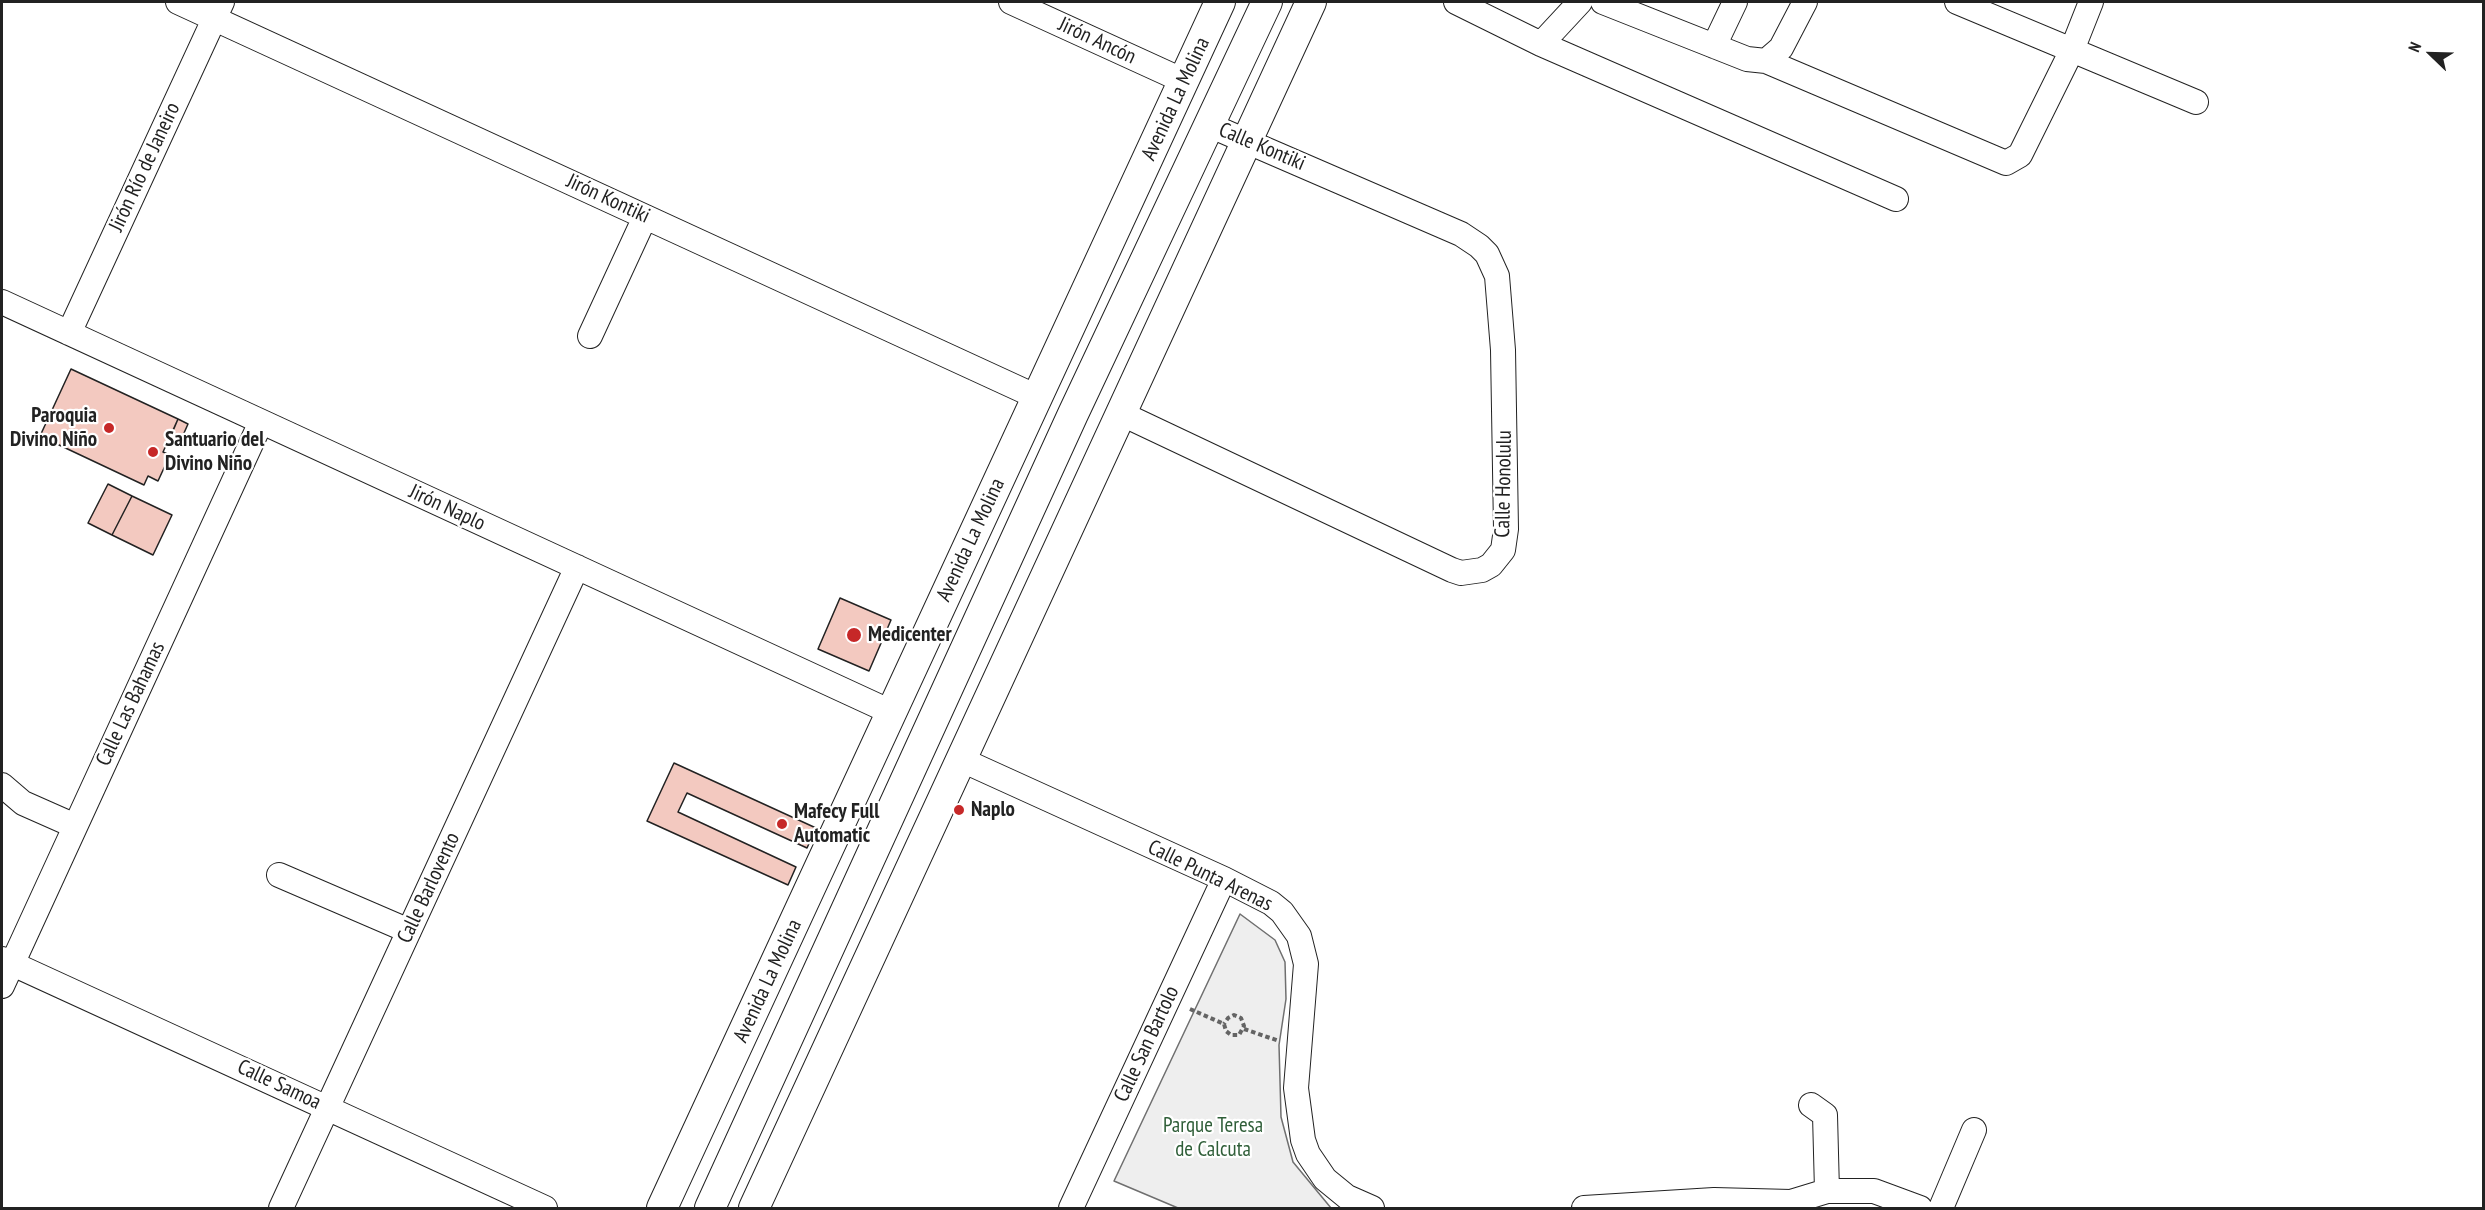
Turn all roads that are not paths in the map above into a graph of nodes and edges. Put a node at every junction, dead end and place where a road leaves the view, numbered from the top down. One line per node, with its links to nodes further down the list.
1 (178, 2): 13 (street, Jirón Kontiki)
2 (1011, 2): 18 (street, Jirón Ancón)
3 (1220, 2): 18 (main road, Avenida La Molina)
4 (1267, 2): 20 (main road, Avenida La Molina)
5 (1311, 2): 21 (main road)
6 (1456, 2): 14 (street)
7 (1580, 2): 14 (street)
8 (1603, 2): 15 (street)
9 (1735, 2): 15 (street)
10 (1805, 2): 17 (street)
11 (1957, 2): 16 (street)
12 (2091, 2): 16 (street)
13 (218, 10): 24 (street, Jirón Kontiki); 26 (street, Jirón Río de Janeiro)
14 (1541, 44): 23 (street)
15 (1714, 46): 17 (street)
16 (2072, 50): 17 (street); 19 (street)
17 (1766, 61)
18 (1184, 81): 28 (main road, Avenida La Molina)
19 (2196, 102)
20 (1209, 125): 21 (street, Calle Kontiki); 49 (main road, Avenida La Molina)
21 (1246, 141): 22 (street, Calle Kontiki); 29 (main road)
22 (1315, 170): 29 (street, Calle Honolulu)
23 (1896, 199)
24 (645, 217): 27 (street); 28 (street, Jirón Kontiki)
25 (2, 302): 26 (street, Jirón Naplo)
26 (69, 333): 30 (street, Jirón Naplo)
27 (590, 336)
28 (1037, 397): 32 (main road, Avenida La Molina)
29 (1120, 413): 33 (main road)
30 (261, 422): 31 (street, Jirón Naplo); 35 (street, Calle Las Bahamas)
31 (577, 567): 32 (street, Jirón Naplo); 38 (street, Calle Barlovento)
32 (893, 713): 48 (main road, Avenida La Molina)
33 (962, 760): 37 (street, Calle Punta Arenas); 50 (main road)
34 (2, 785): 35 (street)
35 (75, 826): 39 (street, Calle Las Bahamas)
36 (279, 875): 38 (street)
37 (1224, 879): 51 (street, Calle San Bartolo); 52 (street, Calle Punta Arenas)
38 (409, 932): 42 (street, Calle Barlovento)
39 (7, 961): 40 (street, Calle Las Bahamas); 42 (street, Calle Samoa)
40 (2, 986)
41 (1811, 1105): 44 (street)
42 (328, 1108): 46 (street, Calle Barlovento); 47 (street, Calle Samoa)
43 (1974, 1130): 55 (street)
44 (1827, 1191): 45 (street); 54 (street)
45 (1786, 1205): 53 (street)
46 (281, 1209)
47 (545, 1209)
48 (662, 1209)
49 (710, 1209)
50 (754, 1209)
51 (1071, 1209)
52 (1372, 1209)
53 (1584, 1209)
54 (1920, 1209)
55 (1941, 1209)

